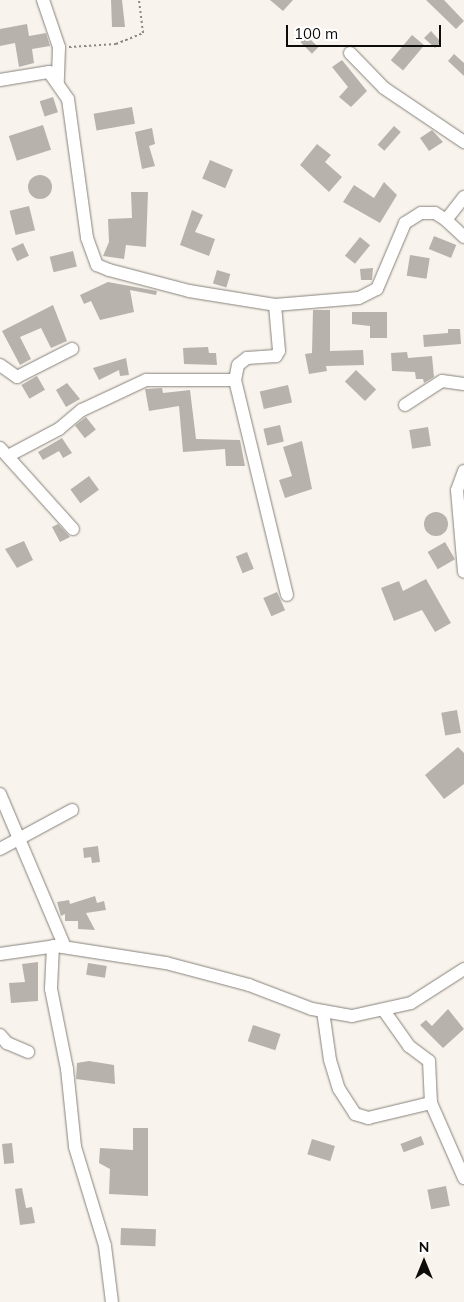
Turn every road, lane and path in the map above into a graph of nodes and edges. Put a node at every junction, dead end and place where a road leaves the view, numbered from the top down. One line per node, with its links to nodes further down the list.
1 (43, 0): 3 (street)
2 (139, 0): 3 (path)
3 (59, 47): 6 (street)
4 (350, 53): 7 (street)
5 (0, 80): 6 (street)
6 (58, 83): 11 (street)
7 (464, 142)
8 (464, 198): 9 (street)
9 (446, 220): 10 (street); 11 (street)
10 (464, 237)
11 (275, 304): 14 (street)
12 (72, 350): 13 (street)
13 (0, 365)
14 (235, 380): 17 (street); 21 (street)
15 (464, 384): 16 (street)
16 (405, 405)
17 (4, 452): 19 (street)
18 (464, 471): 20 (street)
19 (73, 529)
20 (464, 572)
21 (287, 595)
22 (0, 794): 24 (street)
23 (72, 810): 24 (street)
24 (19, 838): 25 (street); 26 (street)
25 (0, 849)
26 (59, 947): 27 (street); 29 (street); 35 (street)
27 (0, 954)
28 (464, 969): 30 (street)
29 (323, 1011): 30 (street); 33 (street)
30 (386, 1012): 33 (street)
31 (0, 1035): 32 (street)
32 (28, 1052)
33 (431, 1103): 34 (street)
34 (464, 1178)
35 (112, 1302)

